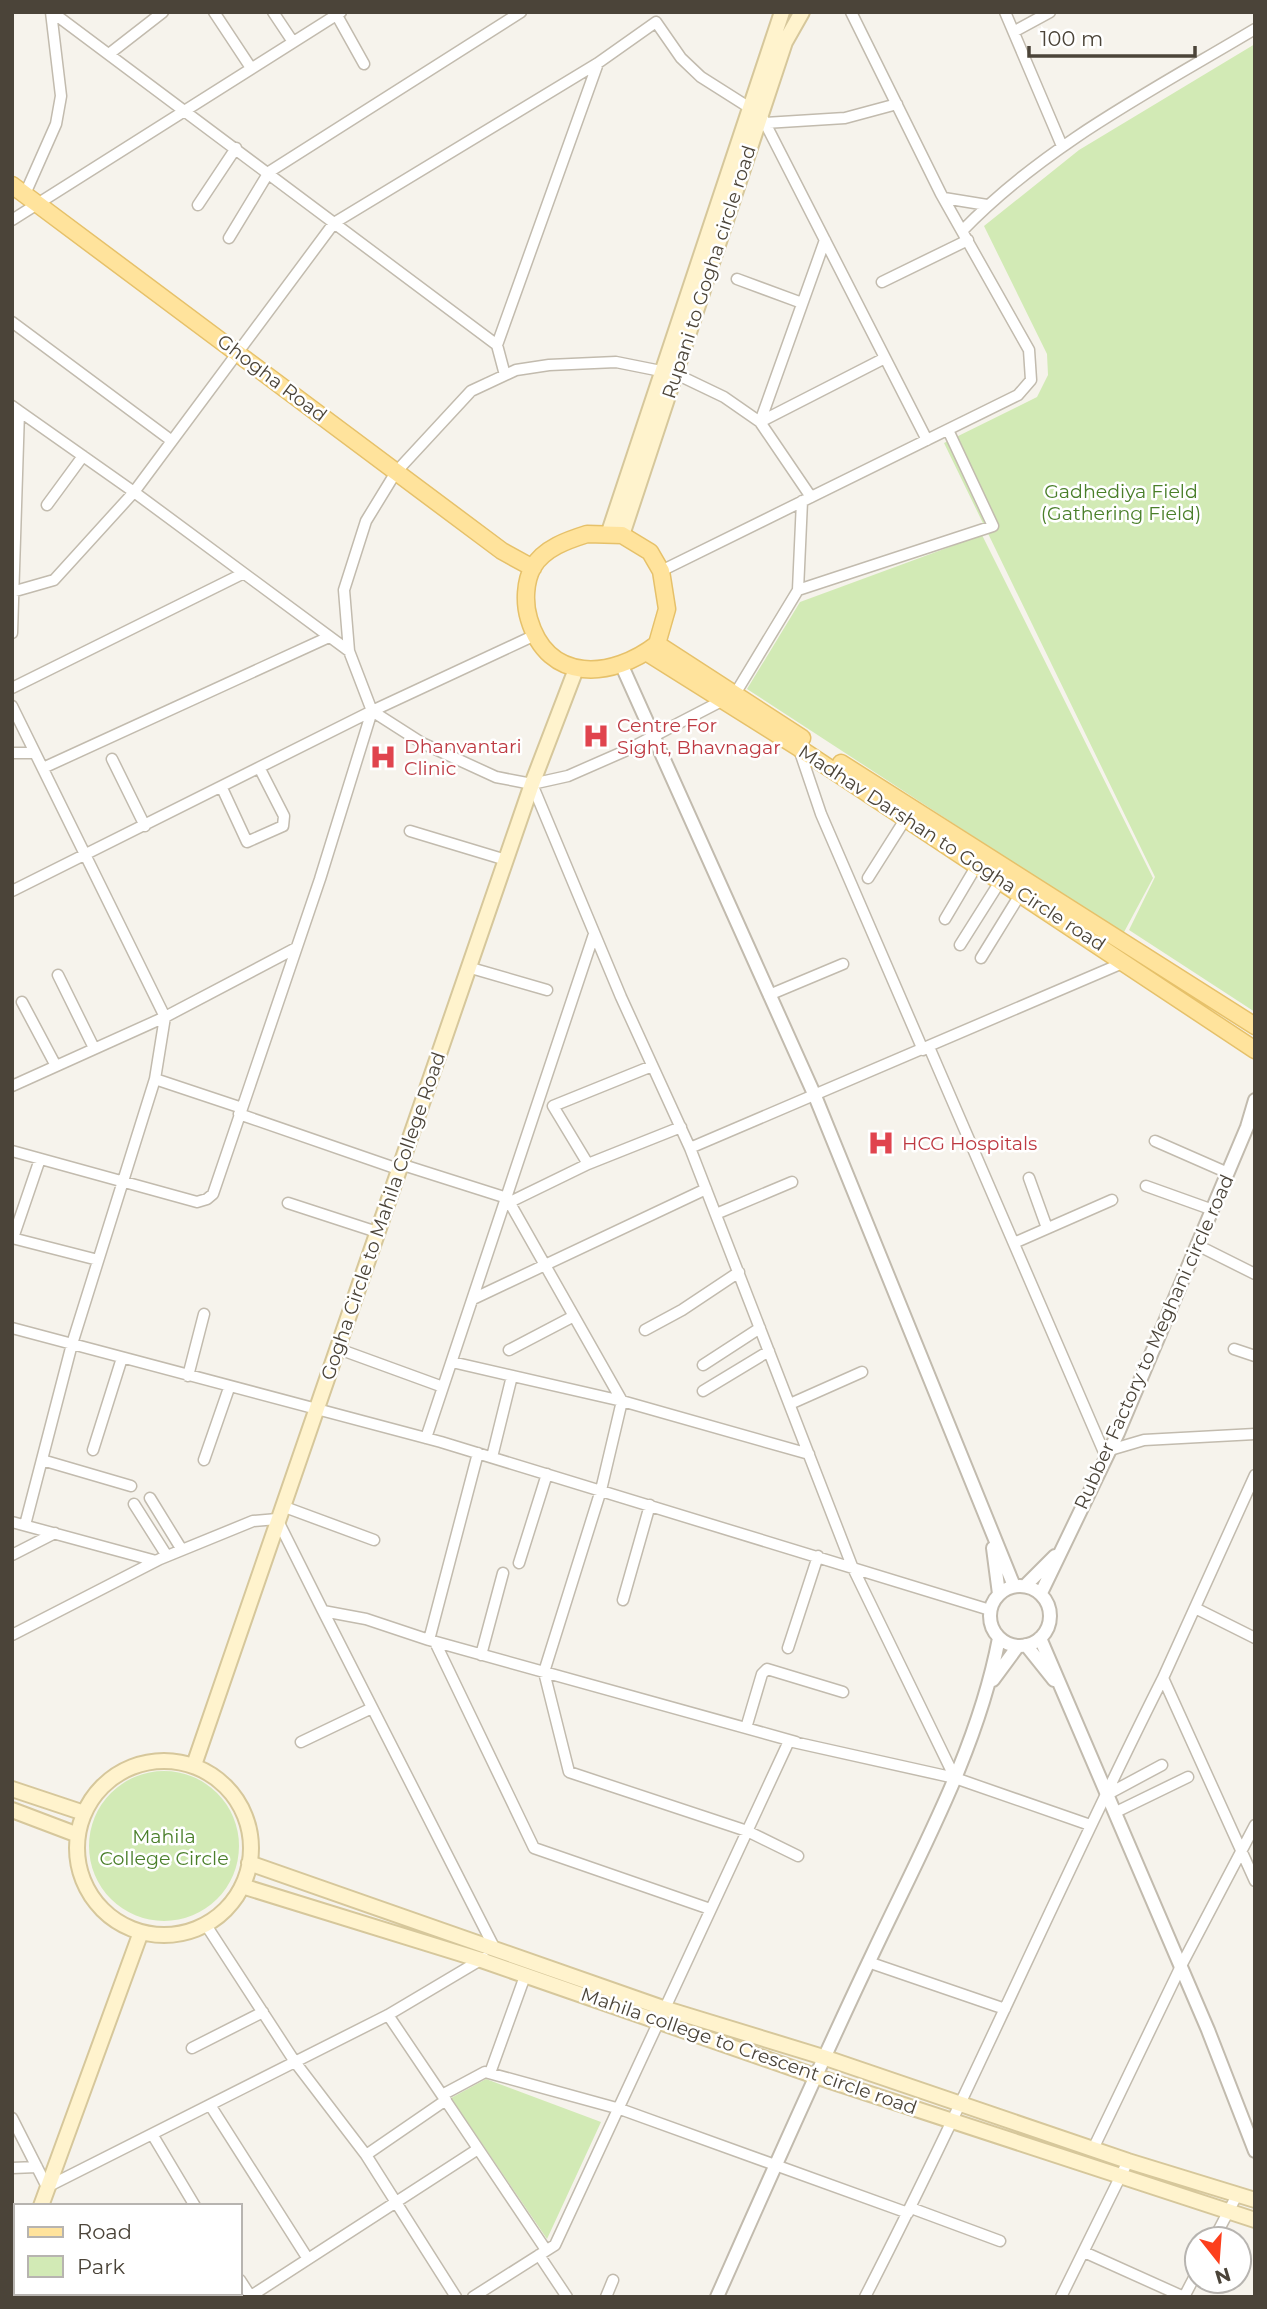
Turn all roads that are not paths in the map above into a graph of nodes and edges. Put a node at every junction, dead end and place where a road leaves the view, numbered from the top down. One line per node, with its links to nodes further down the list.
1 (52, 12): 16 (street); 26 (street)
2 (163, 12): 16 (street)
3 (214, 12): 19 (street)
4 (273, 12): 15 (street)
5 (521, 12): 25 (street)
6 (782, 12): 22 (main road, Rupani to Gogha circle road)
7 (802, 12): 22 (main road, Rupani to Gogha circle road)
8 (851, 12): 20 (street)
9 (1005, 12): 14 (street)
10 (1050, 12): 14 (street)
11 (338, 13): 15 (street); 18 (street)
12 (654, 17): 17 (street); 22 (street)
13 (1255, 29): 23 (street)
14 (1015, 32): 23 (street)
15 (293, 42): 19 (street)
16 (109, 54): 21 (street)
17 (598, 63): 32 (street); 40 (street)
18 (364, 64)
19 (251, 68): 21 (street)
20 (897, 104): 22 (street); 27 (street)
21 (185, 109): 24 (street); 28 (street)
22 (758, 115): 35 (street); 43 (main road, Rupani to Gogha circle road); 44 (main road, Rupani to Gogha circle road)
23 (1062, 146): 30 (street)
24 (236, 148): 25 (street); 29 (street)
25 (269, 172): 32 (street); 34 (street)
26 (18, 190): 28 (main road, Ghogha Road)
27 (944, 198): 30 (street); 33 (street)
28 (39, 204): 31 (street); 41 (main road, Ghogha Road)
29 (198, 205)
30 (987, 205): 33 (street)
31 (12, 220)
32 (334, 223): 40 (street); 41 (street)
33 (965, 236): 37 (street); 48 (street)
34 (229, 238)
35 (825, 240): 38 (street); 42 (street)
36 (737, 279): 38 (street)
37 (881, 282)
38 (802, 303): 47 (street)
39 (12, 322): 50 (street)
40 (497, 345): 45 (street)
41 (237, 353): 50 (street); 52 (main road, Ghogha Road)
42 (885, 358): 47 (street); 49 (street)
43 (661, 370): 44 (street); 45 (street); 56 (main road, Rupani to Gogha circle road)
44 (676, 374): 47 (street); 56 (main road, Rupani to Gogha circle road)
45 (505, 375): 52 (street)
46 (16, 409): 51 (street); 61 (street)
47 (760, 422): 54 (street)
48 (948, 430): 49 (street); 60 (street)
49 (927, 440): 54 (street)
50 (173, 441): 53 (street)
51 (83, 456): 53 (street); 55 (street)
52 (396, 472): 57 (main road, Ghogha Road); 67 (street)
53 (134, 492): 59 (street); 61 (street)
54 (807, 499): 58 (street); 60 (street)
55 (47, 505)
56 (615, 535): 57 (main road); 58 (main road)
57 (533, 568): 64 (main road)
58 (662, 571): 66 (main road)
59 (242, 574): 65 (street); 70 (street)
60 (798, 590): 71 (street)
61 (13, 592): 62 (street)
62 (13, 620): 63 (street)
63 (12, 633)
64 (533, 636): 69 (main road); 73 (street)
65 (329, 637): 67 (street); 80 (street)
66 (652, 648): 68 (main road); 71 (main road, Madhav Darshan to Gogha Circle road)
67 (348, 651): 73 (street)
68 (622, 666): 69 (main road); 75 (street)
69 (576, 669): 82 (main road, Gogha Circle to Mahila College Road)
70 (12, 688)
71 (728, 697): 75 (street); 76 (main road, Madhav Darshan to Gogha Circle road)
72 (12, 706): 74 (street)
73 (372, 711): 81 (street); 82 (street); 98 (street)
74 (15, 719): 78 (street)
75 (652, 738): 82 (street); 106 (street)
76 (796, 740): 84 (main road, Madhav Darshan to Gogha Circle road); 99 (main road, Madhav Darshan to Gogha Circle road); 111 (street)
77 (12, 753): 78 (street)
78 (35, 753): 80 (street)
79 (111, 759): 85 (street)
80 (43, 768): 87 (street)
81 (260, 769): 83 (street); 83 (street)
82 (532, 784): 88 (main road, Gogha Circle to Mahila College Road); 96 (street)
83 (222, 788): 85 (street)
84 (906, 818): 89 (main road, Madhav Darshan to Gogha Circle road); 91 (street)
85 (145, 827): 87 (street)
86 (410, 831): 88 (street)
87 (85, 856): 93 (street); 108 (street)
88 (506, 860): 103 (main road, Gogha Circle to Mahila College Road)
89 (977, 864): 92 (main road, Madhav Darshan to Gogha Circle road); 95 (street)
90 (12, 877): 93 (street)
91 (868, 878)
92 (1001, 880): 94 (main road, Madhav Darshan to Gogha Circle road); 97 (street)
93 (15, 890)
94 (1021, 893): 100 (street); 101 (main road, Madhav Darshan to Gogha Circle road)
95 (945, 919)
96 (594, 933): 114 (street); 134 (street)
97 (960, 946)
98 (296, 948): 108 (street); 119 (street)
99 (1142, 955): 101 (street); 109 (main road, Madhav Darshan to Gogha Circle road)
100 (981, 958)
101 (1126, 962): 111 (street); 112 (main road, Madhav Darshan to Gogha Circle road)
102 (843, 964): 106 (street)
103 (471, 968): 105 (street); 127 (main road, Gogha Circle to Mahila College Road)
104 (58, 975): 110 (street)
105 (547, 990)
106 (769, 996): 117 (street)
107 (22, 1002): 113 (street)
108 (165, 1017): 110 (street); 115 (street)
109 (1255, 1026)
110 (94, 1048): 113 (street)
111 (926, 1048): 117 (street); 142 (street)
112 (1255, 1050)
113 (56, 1066): 116 (street)
114 (652, 1066): 121 (street); 126 (street)
115 (155, 1079): 119 (street); 130 (street)
116 (12, 1086)
117 (815, 1096): 123 (street); 191 (street)
118 (1255, 1100): 120 (street, Rubber Factory to Meghani circle road)
119 (241, 1111): 127 (street); 130 (street)
120 (1251, 1123): 128 (street, Rubber Factory to Meghani circle road)
121 (681, 1127): 123 (street); 126 (street)
122 (1155, 1141): 128 (street)
123 (690, 1148): 133 (street)
124 (12, 1151): 125 (street)
125 (40, 1159): 130 (street); 141 (street)
126 (588, 1164): 134 (street)
127 (399, 1166): 134 (street); 140 (main road, Gogha Circle to Mahila College Road)
128 (1228, 1173): 137 (street, Rubber Factory to Meghani circle road)
129 (1029, 1178): 139 (street)
130 (123, 1181): 144 (street)
131 (792, 1182): 138 (street)
132 (1146, 1186): 137 (street)
133 (706, 1189): 138 (street); 145 (street)
134 (509, 1200): 145 (street); 148 (street)
135 (1112, 1200): 139 (street)
136 (288, 1203): 140 (street)
137 (1213, 1210): 143 (street, Rubber Factory to Meghani circle road)
138 (716, 1214): 146 (street)
139 (1047, 1228): 142 (street)
140 (377, 1232): 155 (main road, Gogha Circle to Mahila College Road)
141 (13, 1238): 144 (street)
142 (1014, 1243): 177 (street)
143 (1197, 1245): 147 (street); 177 (street, Rubber Factory to Meghani circle road)
144 (98, 1260): 154 (street)
145 (546, 1266): 148 (street); 150 (street)
146 (738, 1272): 152 (street); 153 (street)
147 (1255, 1273)
148 (473, 1299): 161 (street)
149 (204, 1314): 164 (street)
150 (574, 1316): 157 (street); 169 (street)
151 (12, 1328): 154 (street)
152 (760, 1328): 158 (street); 162 (street)
153 (645, 1330)
154 (72, 1345): 160 (street); 179 (street)
155 (336, 1348): 166 (street); 171 (main road, Gogha Circle to Mahila College Road)
156 (1234, 1349): 159 (street)
157 (509, 1350)
158 (769, 1352): 168 (street); 170 (street)
159 (1255, 1356)
160 (122, 1358): 164 (street); 174 (street)
161 (452, 1362): 165 (street); 166 (street)
162 (703, 1365)
163 (862, 1372): 170 (street)
164 (188, 1376): 167 (street)
165 (512, 1376): 169 (street); 178 (street)
166 (443, 1387): 173 (street)
167 (229, 1388): 171 (street); 180 (street)
168 (703, 1391)
169 (622, 1401): 176 (street); 184 (street)
170 (790, 1404): 176 (street)
171 (314, 1411): 173 (street); 188 (main road, Gogha Circle to Mahila College Road)
172 (1255, 1434): 177 (street)
173 (426, 1438): 175 (street)
174 (93, 1450)
175 (478, 1453): 178 (street); 214 (street)
176 (809, 1454): 201 (street)
177 (1108, 1454): 195 (street, Rubber Factory to Meghani circle road)
178 (492, 1457): 181 (street)
179 (42, 1460): 183 (street); 190 (street)
180 (204, 1460)
181 (547, 1474): 184 (street); 200 (street)
182 (1255, 1475): 207 (street)
183 (131, 1486)
184 (601, 1490): 187 (street); 218 (street)
185 (150, 1498): 194 (street)
186 (134, 1504): 197 (street)
187 (650, 1505): 198 (street); 206 (street)
188 (280, 1513): 193 (street); 194 (street); 209 (street); 227 (main road, Gogha Circle to Mahila College Road)
189 (12, 1522): 190 (street)
190 (25, 1525): 192 (street)
191 (990, 1527): 203 (street); 205 (street)
192 (55, 1534): 196 (street); 199 (street)
193 (374, 1540)
194 (182, 1550): 197 (street)
195 (1060, 1551): 203 (street); 204 (street, Rubber Factory to Meghani circle road)
196 (12, 1555)
197 (167, 1556): 199 (street)
198 (818, 1556): 201 (street); 216 (street)
199 (156, 1561): 210 (street)
200 (519, 1563)
201 (852, 1566): 208 (street); 230 (street)
202 (503, 1573): 217 (street)
203 (1019, 1586): 204 (street); 205 (street)
204 (1041, 1593): 212 (street)
205 (999, 1594): 208 (street)
206 (623, 1600)
207 (1195, 1608): 213 (street); 219 (street)
208 (990, 1610): 211 (street)
209 (323, 1611): 214 (street); 223 (street)
210 (12, 1635)
211 (999, 1638): 215 (street); 220 (street)
212 (1040, 1638): 215 (street); 222 (street)
213 (1255, 1639)
214 (432, 1641): 217 (street); 245 (street)
215 (1022, 1646): 220 (street); 222 (street)
216 (789, 1648)
217 (481, 1655): 218 (street)
218 (544, 1672): 224 (street); 238 (street)
219 (1163, 1678): 232 (street); 240 (street)
220 (990, 1683): 230 (street)
221 (843, 1692): 224 (street)
222 (1063, 1692): 232 (street)
223 (372, 1708): 225 (street); 248 (street)
224 (746, 1728): 226 (street)
225 (301, 1742)
226 (803, 1744): 230 (street); 238 (street)
227 (194, 1765): 235 (main road); 242 (main road)
228 (1162, 1765): 232 (street)
229 (1188, 1777): 234 (street)
230 (955, 1778): 236 (street); 250 (street)
231 (12, 1789): 235 (main road)
232 (1107, 1792): 234 (street); 236 (street)
233 (12, 1810): 239 (main road)
234 (1116, 1812): 251 (street)
235 (84, 1813): 239 (main road)
236 (1090, 1825): 253 (street)
237 (1255, 1825): 240 (street)
238 (747, 1831): 241 (street); 245 (street)
239 (78, 1835): 247 (main road)
240 (1242, 1850): 243 (street); 251 (street)
241 (798, 1856)
242 (250, 1863): 244 (main road); 248 (main road, Mahila college to Crescent circle road)
243 (1255, 1881)
244 (242, 1886): 246 (main road); 249 (main road, Mahila college to Crescent circle road)
245 (709, 1909): 256 (street)
246 (206, 1924): 247 (main road); 254 (street)
247 (141, 1932): 278 (main road)
248 (496, 1952): 249 (street); 256 (main road, Mahila college to Crescent circle road)
249 (481, 1960): 252 (main road, Mahila college to Crescent circle road); 255 (street)
250 (868, 1962): 253 (street); 258 (street)
251 (1181, 1966): 270 (street); 271 (street)
252 (525, 1976): 256 (main road, Mahila college to Crescent circle road); 260 (street)
253 (1005, 2009): 264 (street)
254 (263, 2012): 257 (street); 259 (street)
255 (388, 2015): 259 (street); 262 (street)
256 (660, 2015): 258 (main road, Mahila college to Crescent circle road); 261 (main road, Mahila college to Crescent circle road); 265 (street)
257 (192, 2048)
258 (823, 2057): 261 (street); 264 (main road, Mahila college to Crescent circle road)
259 (295, 2062): 263 (street); 272 (street)
260 (490, 2073): 262 (street); 265 (street)
261 (815, 2076): 267 (main road, Mahila college to Crescent circle road); 274 (street)
262 (444, 2097): 269 (street); 272 (street)
263 (210, 2105): 268 (street); 291 (street)
264 (960, 2105): 267 (street); 270 (main road, Mahila college to Crescent circle road)
265 (620, 2109): 274 (street); 289 (street)
266 (12, 2118): 275 (street)
267 (953, 2120): 277 (main road, Mahila college to Crescent circle road); 284 (street)
268 (152, 2134): 278 (street); 283 (street)
269 (478, 2149): 281 (street); 289 (street)
270 (1093, 2149): 273 (main road, Mahila college to Crescent circle road)
271 (1255, 2151)
272 (366, 2155): 281 (street)
273 (1128, 2161): 277 (street); 279 (main road, Mahila college to Crescent circle road)
274 (775, 2166): 284 (street); 298 (street)
275 (37, 2167): 276 (street); 278 (street)
276 (12, 2168)
277 (1121, 2175): 285 (main road, Mahila college to Crescent circle road); 290 (street)
278 (47, 2187): 282 (main road)
279 (1237, 2195): 280 (main road, Mahila college to Crescent circle road); 285 (street)
280 (1255, 2200)
281 (395, 2201): 291 (street); 294 (street)
282 (42, 2204)
283 (194, 2204)
284 (909, 2211): 288 (street); 299 (street)
285 (1228, 2212): 286 (main road, Mahila college to Crescent circle road); 287 (street)
286 (1255, 2220)
287 (1221, 2225)
288 (1000, 2241)
289 (542, 2252): 295 (street); 296 (street)
290 (1084, 2252): 300 (street); 301 (street)
291 (307, 2259): 293 (street)
292 (613, 2280): 297 (street)
293 (251, 2297)
294 (456, 2297)
295 (472, 2297)
296 (567, 2297)
297 (606, 2297)
298 (717, 2297)
299 (866, 2297)
300 (1061, 2297)
301 (1184, 2297)

